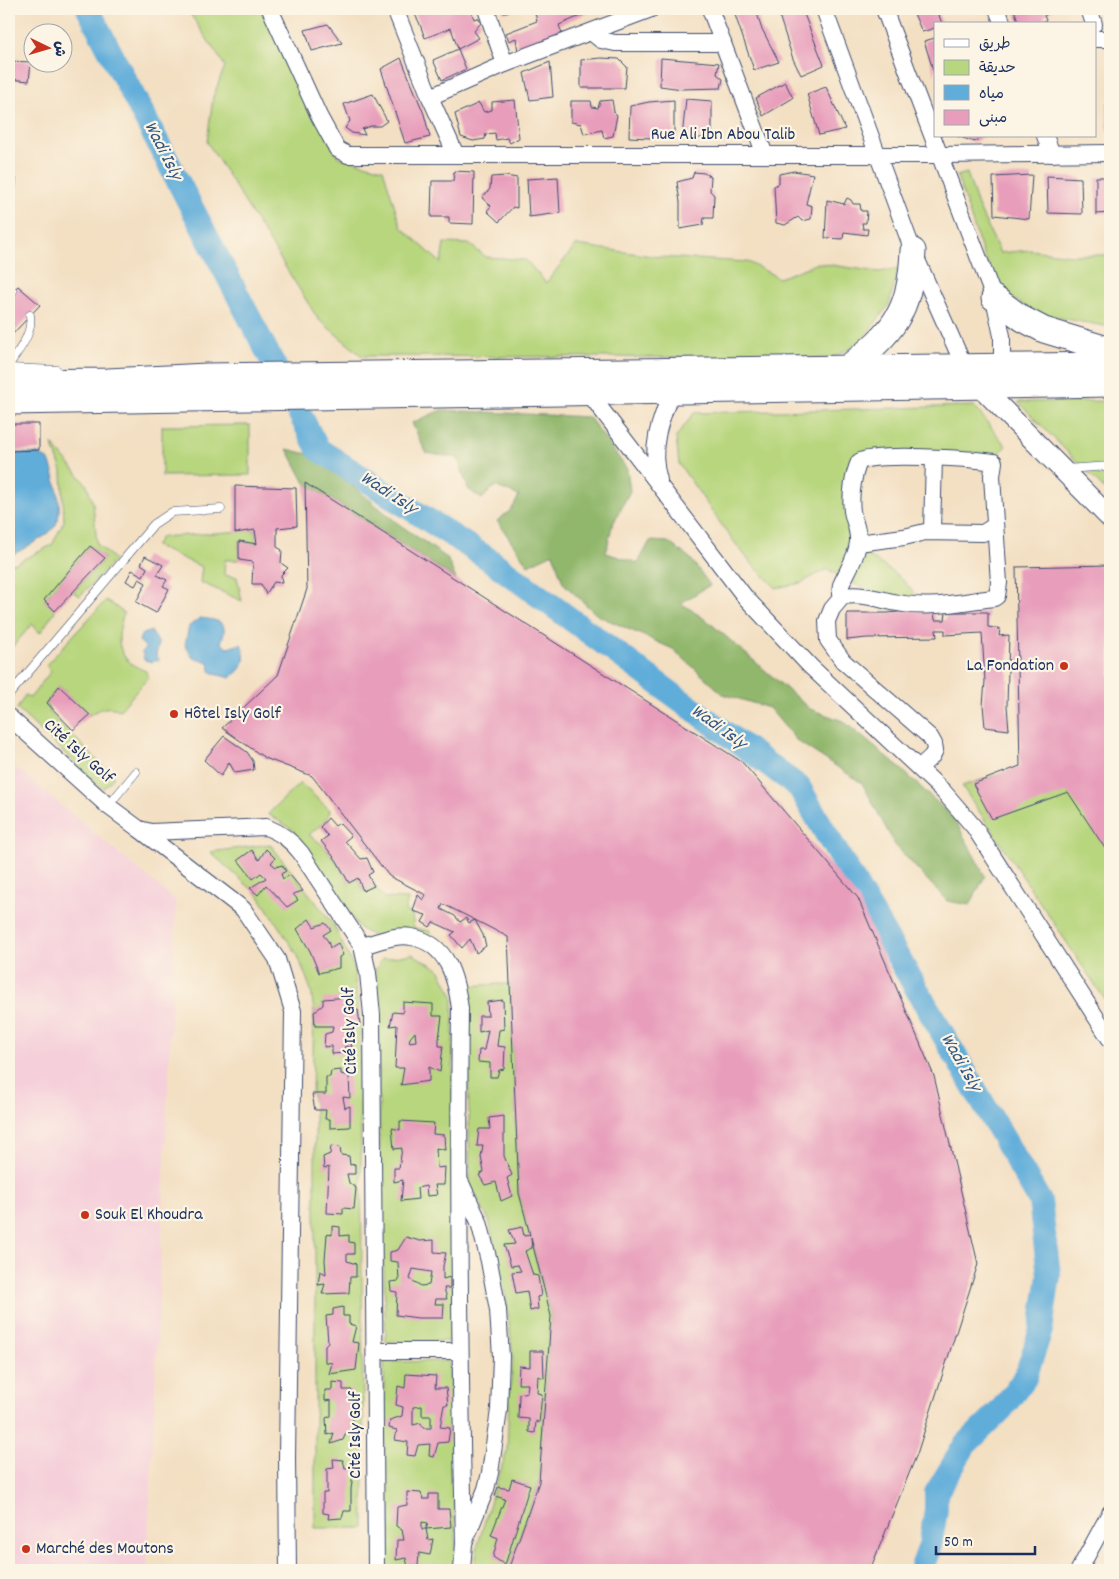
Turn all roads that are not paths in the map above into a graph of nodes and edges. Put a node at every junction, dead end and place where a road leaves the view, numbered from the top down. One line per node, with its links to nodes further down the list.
1 (270, 9): 19 (street, Rue Ali Ibn Abou Talib)
2 (395, 9): 15 (street)
3 (486, 9): 14 (street)
4 (651, 9): 12 (street)
5 (710, 9): 13 (street)
6 (824, 9): 21 (street)
7 (884, 9): 22 (street)
8 (997, 9): 10 (street)
9 (1089, 9): 11 (street)
10 (1002, 22)
11 (1094, 22)
12 (591, 32): 13 (street); 14 (street)
13 (723, 43): 20 (street)
14 (505, 64): 15 (street)
15 (430, 97): 19 (street)
16 (1046, 138): 18 (street)
17 (1110, 153): 18 (street, Rue Ali Ibn Abou Talib)
18 (1052, 154): 22 (street, Rue Ali Ibn Abou Talib)
19 (456, 155): 20 (street, Rue Ali Ibn Abou Talib)
20 (765, 155): 21 (street, Rue Ali Ibn Abou Talib)
21 (877, 155): 22 (street, Rue Ali Ibn Abou Talib); 23 (street)
22 (940, 155): 24 (street)
23 (913, 251): 29 (main road); 32 (street)
24 (994, 298): 26 (main road); 32 (street)
25 (30, 315): 28 (lane)
26 (1110, 350)
27 (1110, 365): 32 (main road)
28 (9, 366): 30 (lane)
29 (846, 369): 32 (main road); 36 (main road)
30 (63, 371)
31 (72, 373): 33 (lane)
32 (986, 376): 35 (main road); 38 (main road); 43 (street)
33 (108, 381): 34 (main road); 37 (main road)
34 (9, 382)
35 (1110, 384)
36 (398, 385): 37 (main road); 39 (main road)
37 (229, 387): 40 (main road)
38 (672, 391): 39 (main road); 44 (street)
39 (588, 392): 44 (street)
40 (9, 402)
41 (934, 458): 47 (street); 48 (street); 49 (street)
42 (1110, 466): 43 (lane)
43 (1062, 469): 46 (street)
44 (661, 487): 53 (street)
45 (221, 508): 51 (lane)
46 (1110, 518)
47 (994, 526): 48 (street); 50 (street)
48 (932, 531): 49 (street)
49 (858, 543): 50 (street)
50 (843, 596): 53 (street)
51 (9, 695)
52 (9, 717): 55 (street, Cité Isly Golf)
53 (919, 768): 58 (street)
54 (136, 772): 55 (lane)
55 (108, 806): 56 (street, Cité Isly Golf)
56 (139, 829): 57 (street, Cité Isly Golf); 64 (street)
57 (362, 946): 59 (street); 60 (street, Cité Isly Golf)
58 (1110, 1039)
59 (458, 1176): 61 (street); 63 (street)
60 (375, 1351): 61 (street); 65 (street, Cité Isly Golf)
61 (460, 1352): 63 (street)
62 (1110, 1513): 67 (street)
63 (464, 1543): 66 (street)
64 (288, 1570)
65 (376, 1570)
66 (462, 1570)
67 (1079, 1570)

